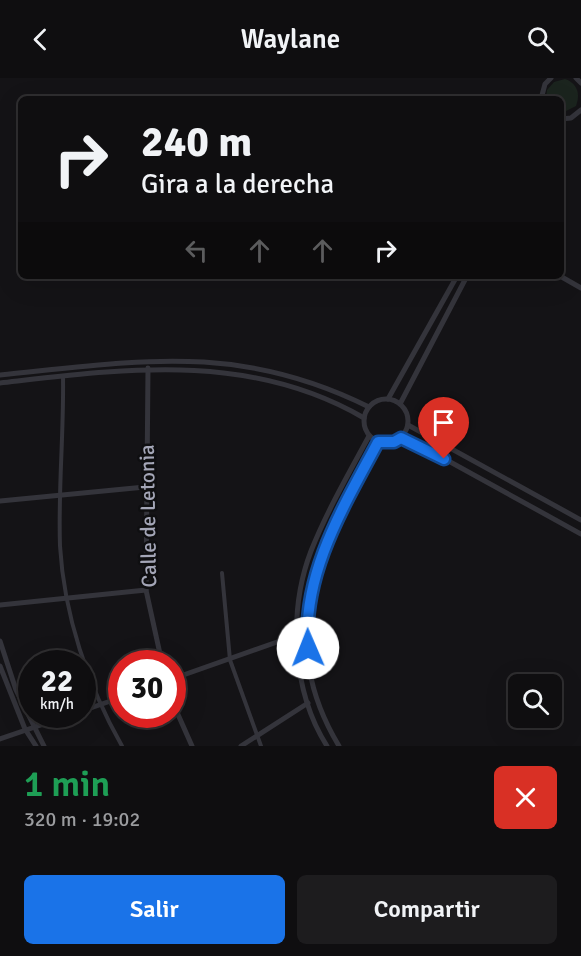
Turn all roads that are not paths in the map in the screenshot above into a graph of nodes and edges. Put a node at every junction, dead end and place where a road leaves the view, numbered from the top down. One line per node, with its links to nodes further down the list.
1 (551, 78): 4 (street)
2 (576, 78): 3 (street)
3 (581, 83)
4 (542, 96)
5 (581, 110): 6 (street)
6 (564, 119)
7 (564, 278): 11 (street)
8 (455, 279): 16 (street)
9 (465, 279): 17 (street)
10 (581, 279): 11 (street)
11 (579, 287)
12 (148, 368): 14 (street); 19 (street); 24 (street, Calle de Letonia)
13 (0, 375): 18 (street)
14 (63, 376): 15 (street); 25 (street)
15 (0, 383)
16 (388, 399): 17 (street); 18 (street)
17 (400, 404): 20 (street)
18 (369, 407): 19 (street)
19 (364, 418): 21 (street)
20 (408, 425): 22 (street); 27 (street)
21 (369, 436): 23 (street); 33 (street)
22 (401, 438): 23 (street); 28 (street)
23 (378, 442): 56 (street)
24 (145, 487): 25 (street); 30 (street, Calle de Letonia)
25 (60, 495): 26 (street); 31 (street)
26 (0, 501)
27 (581, 520)
28 (581, 534)
29 (222, 573): 36 (street)
30 (147, 590): 31 (street); 35 (street, Calle de Letonia)
31 (66, 598): 32 (street); 42 (street)
32 (0, 605)
33 (297, 635): 36 (street); 41 (street)
34 (0, 641): 39 (street)
35 (159, 650)
36 (230, 660): 38 (street); 47 (street)
37 (0, 666): 46 (street)
38 (186, 674)
39 (18, 688)
40 (108, 702): 42 (street)
41 (309, 703): 47 (street); 55 (street)
42 (99, 705): 43 (street); 51 (street)
43 (96, 706)
44 (33, 728): 46 (street); 50 (street)
45 (184, 728): 52 (street)
46 (25, 729): 48 (street); 49 (street)
47 (256, 737): 53 (street); 54 (street)
48 (0, 739)
49 (36, 746)
50 (44, 746)
51 (122, 746)
52 (192, 746)
53 (242, 746)
54 (261, 746)
55 (327, 746)
56 (339, 746)

